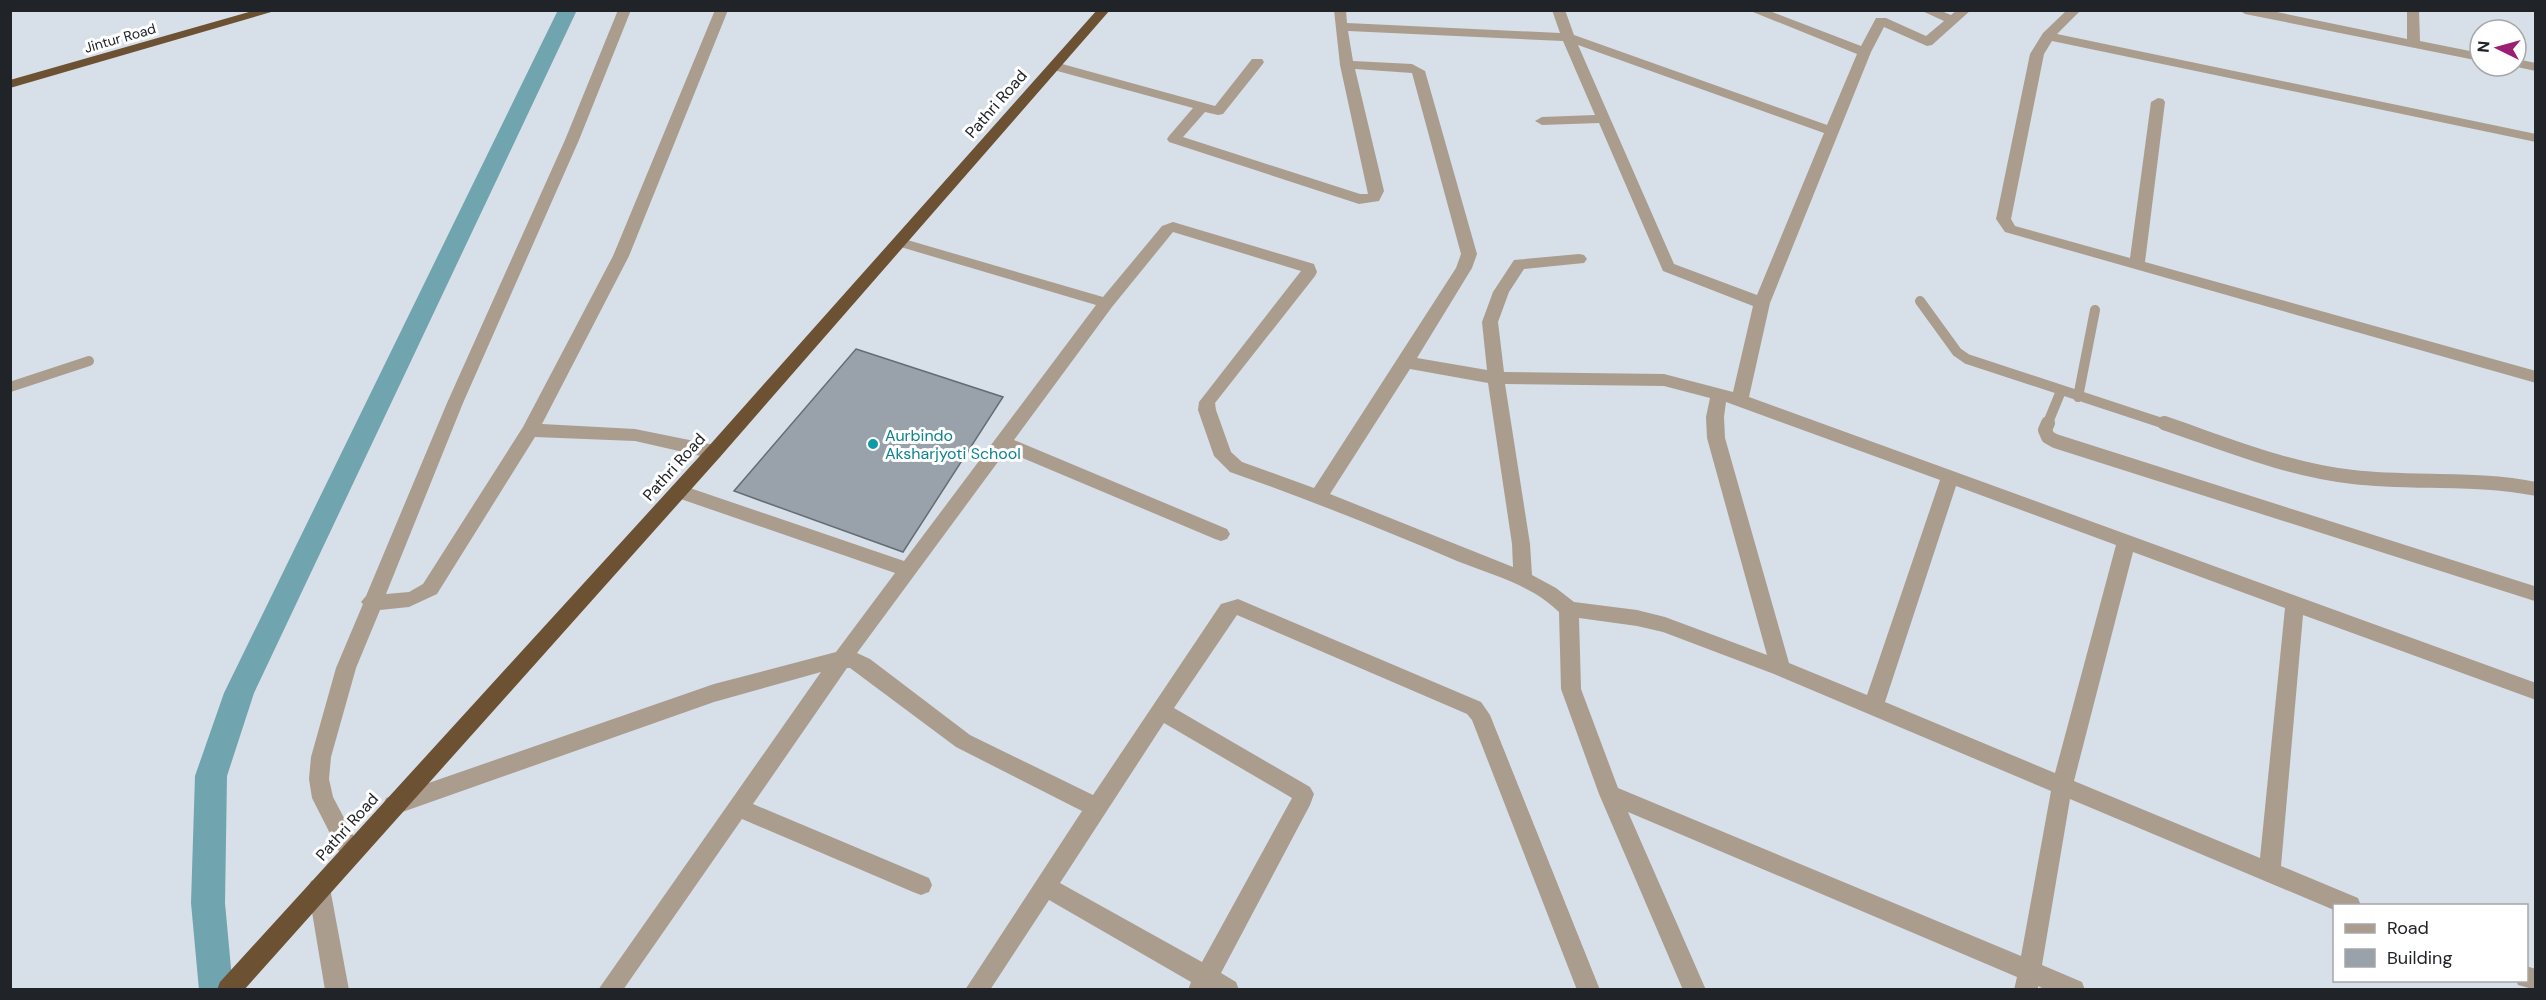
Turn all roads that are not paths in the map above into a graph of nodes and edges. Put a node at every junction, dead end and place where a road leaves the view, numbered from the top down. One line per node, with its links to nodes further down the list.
1 (272, 10): 23 (highway, Jintur Road)
2 (625, 10): 58 (street)
3 (723, 10): 46 (street)
4 (1104, 10): 22 (highway, Pathri Road)
5 (1340, 10): 14 (street)
6 (1558, 10): 16 (street)
7 (1754, 10): 18 (street)
8 (1926, 10): 13 (street)
9 (1965, 10): 13 (street)
10 (2075, 10): 15 (street)
11 (2413, 10): 17 (street)
12 (2250, 11): 17 (street)
13 (1952, 20): 18 (street)
14 (1341, 27): 16 (street); 21 (street)
15 (2048, 36): 29 (street); 32 (street)
16 (1568, 37): 26 (street); 28 (street)
17 (2414, 45): 19 (street)
18 (1864, 52): 28 (street)
19 (2468, 55)
20 (1257, 62): 25 (street)
21 (1347, 65): 25 (street); 38 (street)
22 (1055, 66): 25 (street); 30 (highway, Pathri Road)
23 (10, 84)
24 (2158, 102): 32 (street)
25 (1201, 108)
26 (1604, 119): 27 (street); 35 (street)
27 (1542, 121)
28 (1832, 131): 35 (street)
29 (2535, 138)
30 (899, 243): 34 (street); 48 (highway, Pathri Road)
31 (1579, 259): 40 (street)
32 (2137, 265): 39 (street)
33 (1920, 301): 42 (lane)
34 (1106, 303): 47 (street); 52 (street)
35 (1762, 303): 45 (street)
36 (2095, 310): 44 (lane)
37 (89, 361): 41 (lane)
38 (1406, 362): 40 (street); 52 (street)
39 (2535, 377)
40 (1496, 378): 43 (street); 56 (street)
41 (10, 387)
42 (2061, 391): 44 (lane); 57 (lane)
43 (1719, 394): 45 (street); 62 (street)
44 (2078, 397): 50 (lane)
45 (1740, 400): 49 (street)
46 (530, 430): 48 (street); 58 (street)
47 (1003, 441): 53 (street); 55 (street)
48 (714, 452): 51 (highway, Pathri Road)
49 (1950, 477): 54 (street); 64 (street)
50 (2535, 489)
51 (678, 491): 55 (street); 68 (highway, Pathri Road)
52 (1319, 496): 56 (street)
53 (1221, 534)
54 (2126, 542): 59 (street); 66 (street)
55 (908, 570): 61 (street)
56 (1523, 580): 60 (street)
57 (2535, 594)
58 (371, 603): 71 (street)
59 (2295, 603): 63 (street); 72 (street)
60 (1569, 609): 62 (street); 67 (street)
61 (842, 659): 68 (street); 69 (street); 70 (street)
62 (1781, 668): 64 (street)
63 (2535, 692)
64 (1873, 708): 66 (street)
65 (1162, 711): 70 (street); 78 (street); 84 (street)
66 (2062, 787): 72 (street); 77 (street)
67 (1610, 794): 77 (street); 85 (street)
68 (393, 805): 71 (highway, Pathri Road)
69 (737, 807): 73 (street); 81 (street)
70 (1097, 807): 74 (street)
71 (351, 852): 75 (highway, Pathri Road)
72 (2269, 873): 76 (street)
73 (921, 885)
74 (1045, 886): 78 (street); 82 (street)
75 (319, 888): 79 (highway, Pathri Road); 80 (street)
76 (2345, 904)
77 (2027, 979): 86 (street)
78 (1202, 983): 83 (street)
79 (228, 990)
80 (337, 990)
81 (609, 990)
82 (976, 990)
83 (1228, 990)
84 (1588, 990)
85 (1695, 990)
86 (2074, 990)

